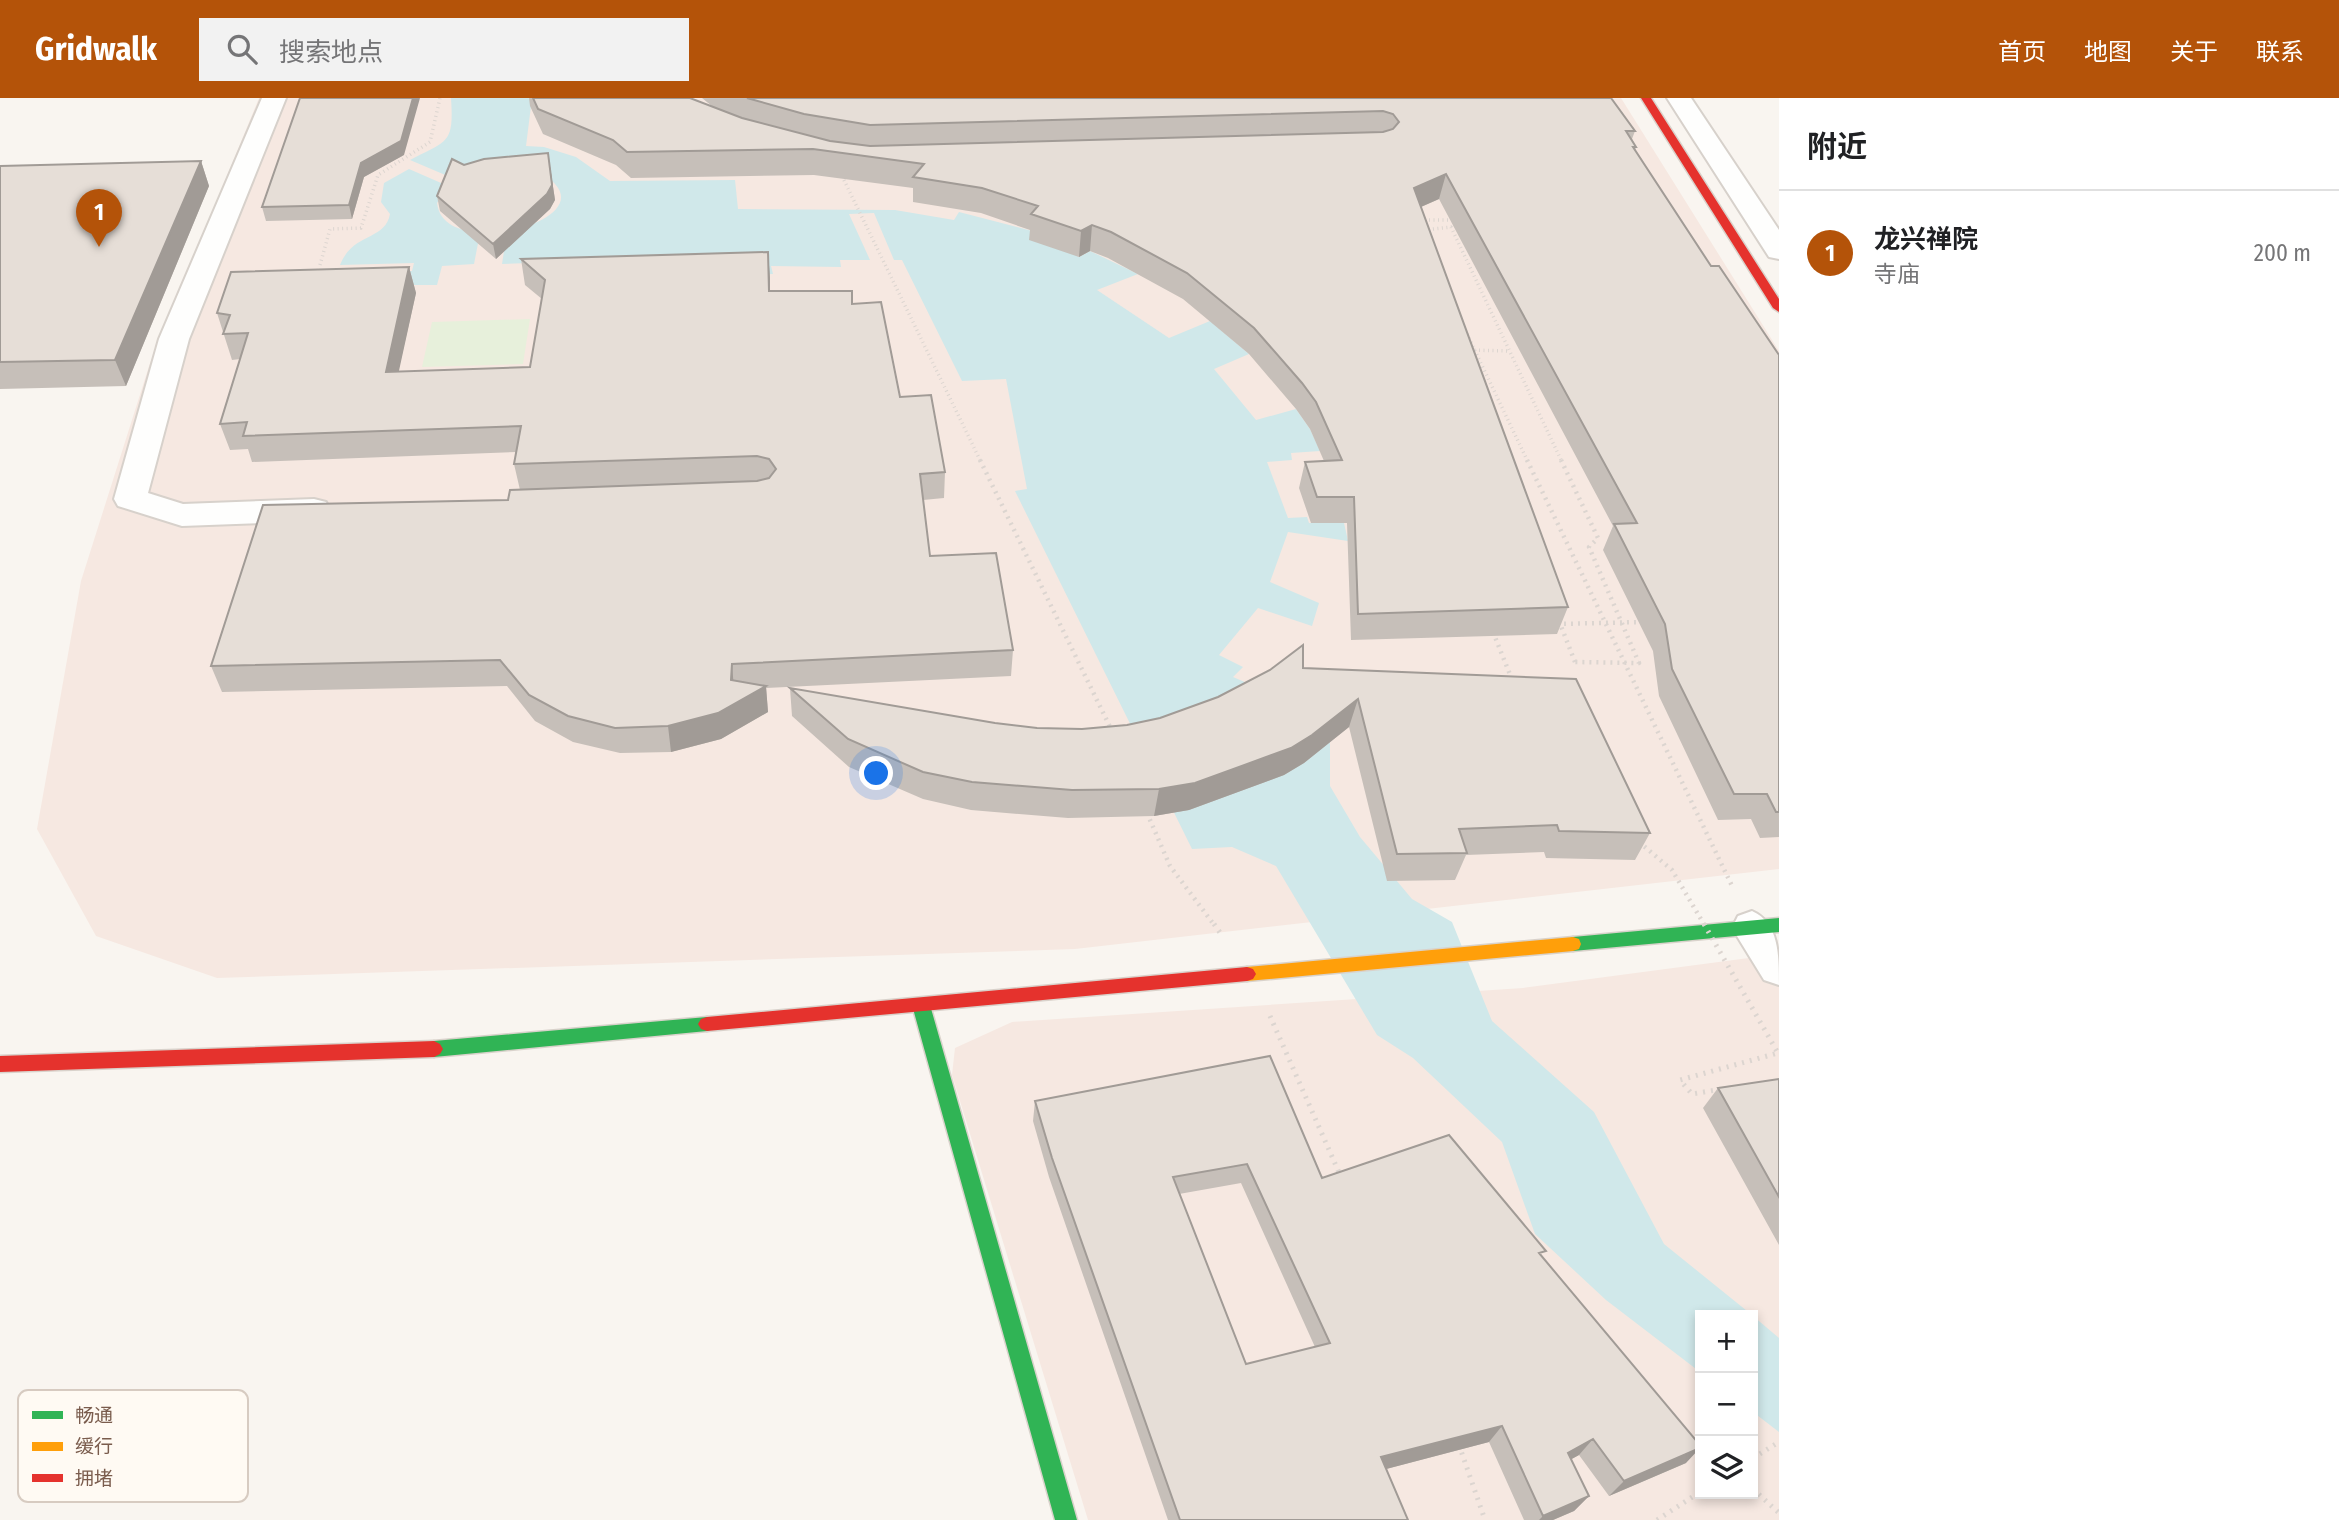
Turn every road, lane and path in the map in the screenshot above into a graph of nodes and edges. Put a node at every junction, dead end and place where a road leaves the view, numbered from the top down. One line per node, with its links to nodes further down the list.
1 (274, 98): 15 (street)
2 (440, 98): 10 (path)
3 (1646, 98): 11 (street)
4 (1679, 98): 9 (street)
5 (838, 168): 21 (path)
6 (1461, 220): 7 (path, bridge)
7 (1407, 221)
8 (1416, 230): 14 (path, bridge)
9 (1779, 251)
10 (320, 265)
11 (1779, 308)
12 (1462, 324): 24 (path)
13 (1463, 350): 14 (path, bridge)
14 (1508, 351): 16 (path, bridge)
15 (347, 509)
16 (1556, 613)
17 (1643, 622): 18 (path, bridge)
18 (1546, 624)
19 (1490, 625): 20 (path, bridge)
20 (1517, 693)
21 (1115, 738)
22 (1142, 802): 26 (path)
23 (1635, 839): 29 (path, bridge)
24 (1766, 926): 25 (street); 26 (street)
25 (1779, 968)
26 (1251, 974): 27 (street); 30 (path)
27 (921, 1005): 28 (street); 37 (street)
28 (0, 1064)
29 (1729, 1088)
30 (1346, 1187)
31 (1456, 1437): 38 (path)
32 (1779, 1442): 33 (path)
33 (1758, 1454)
34 (1758, 1494): 36 (path)
35 (1695, 1495): 39 (path)
36 (1779, 1513)
37 (1066, 1520)
38 (1485, 1520)
39 (1657, 1520)

